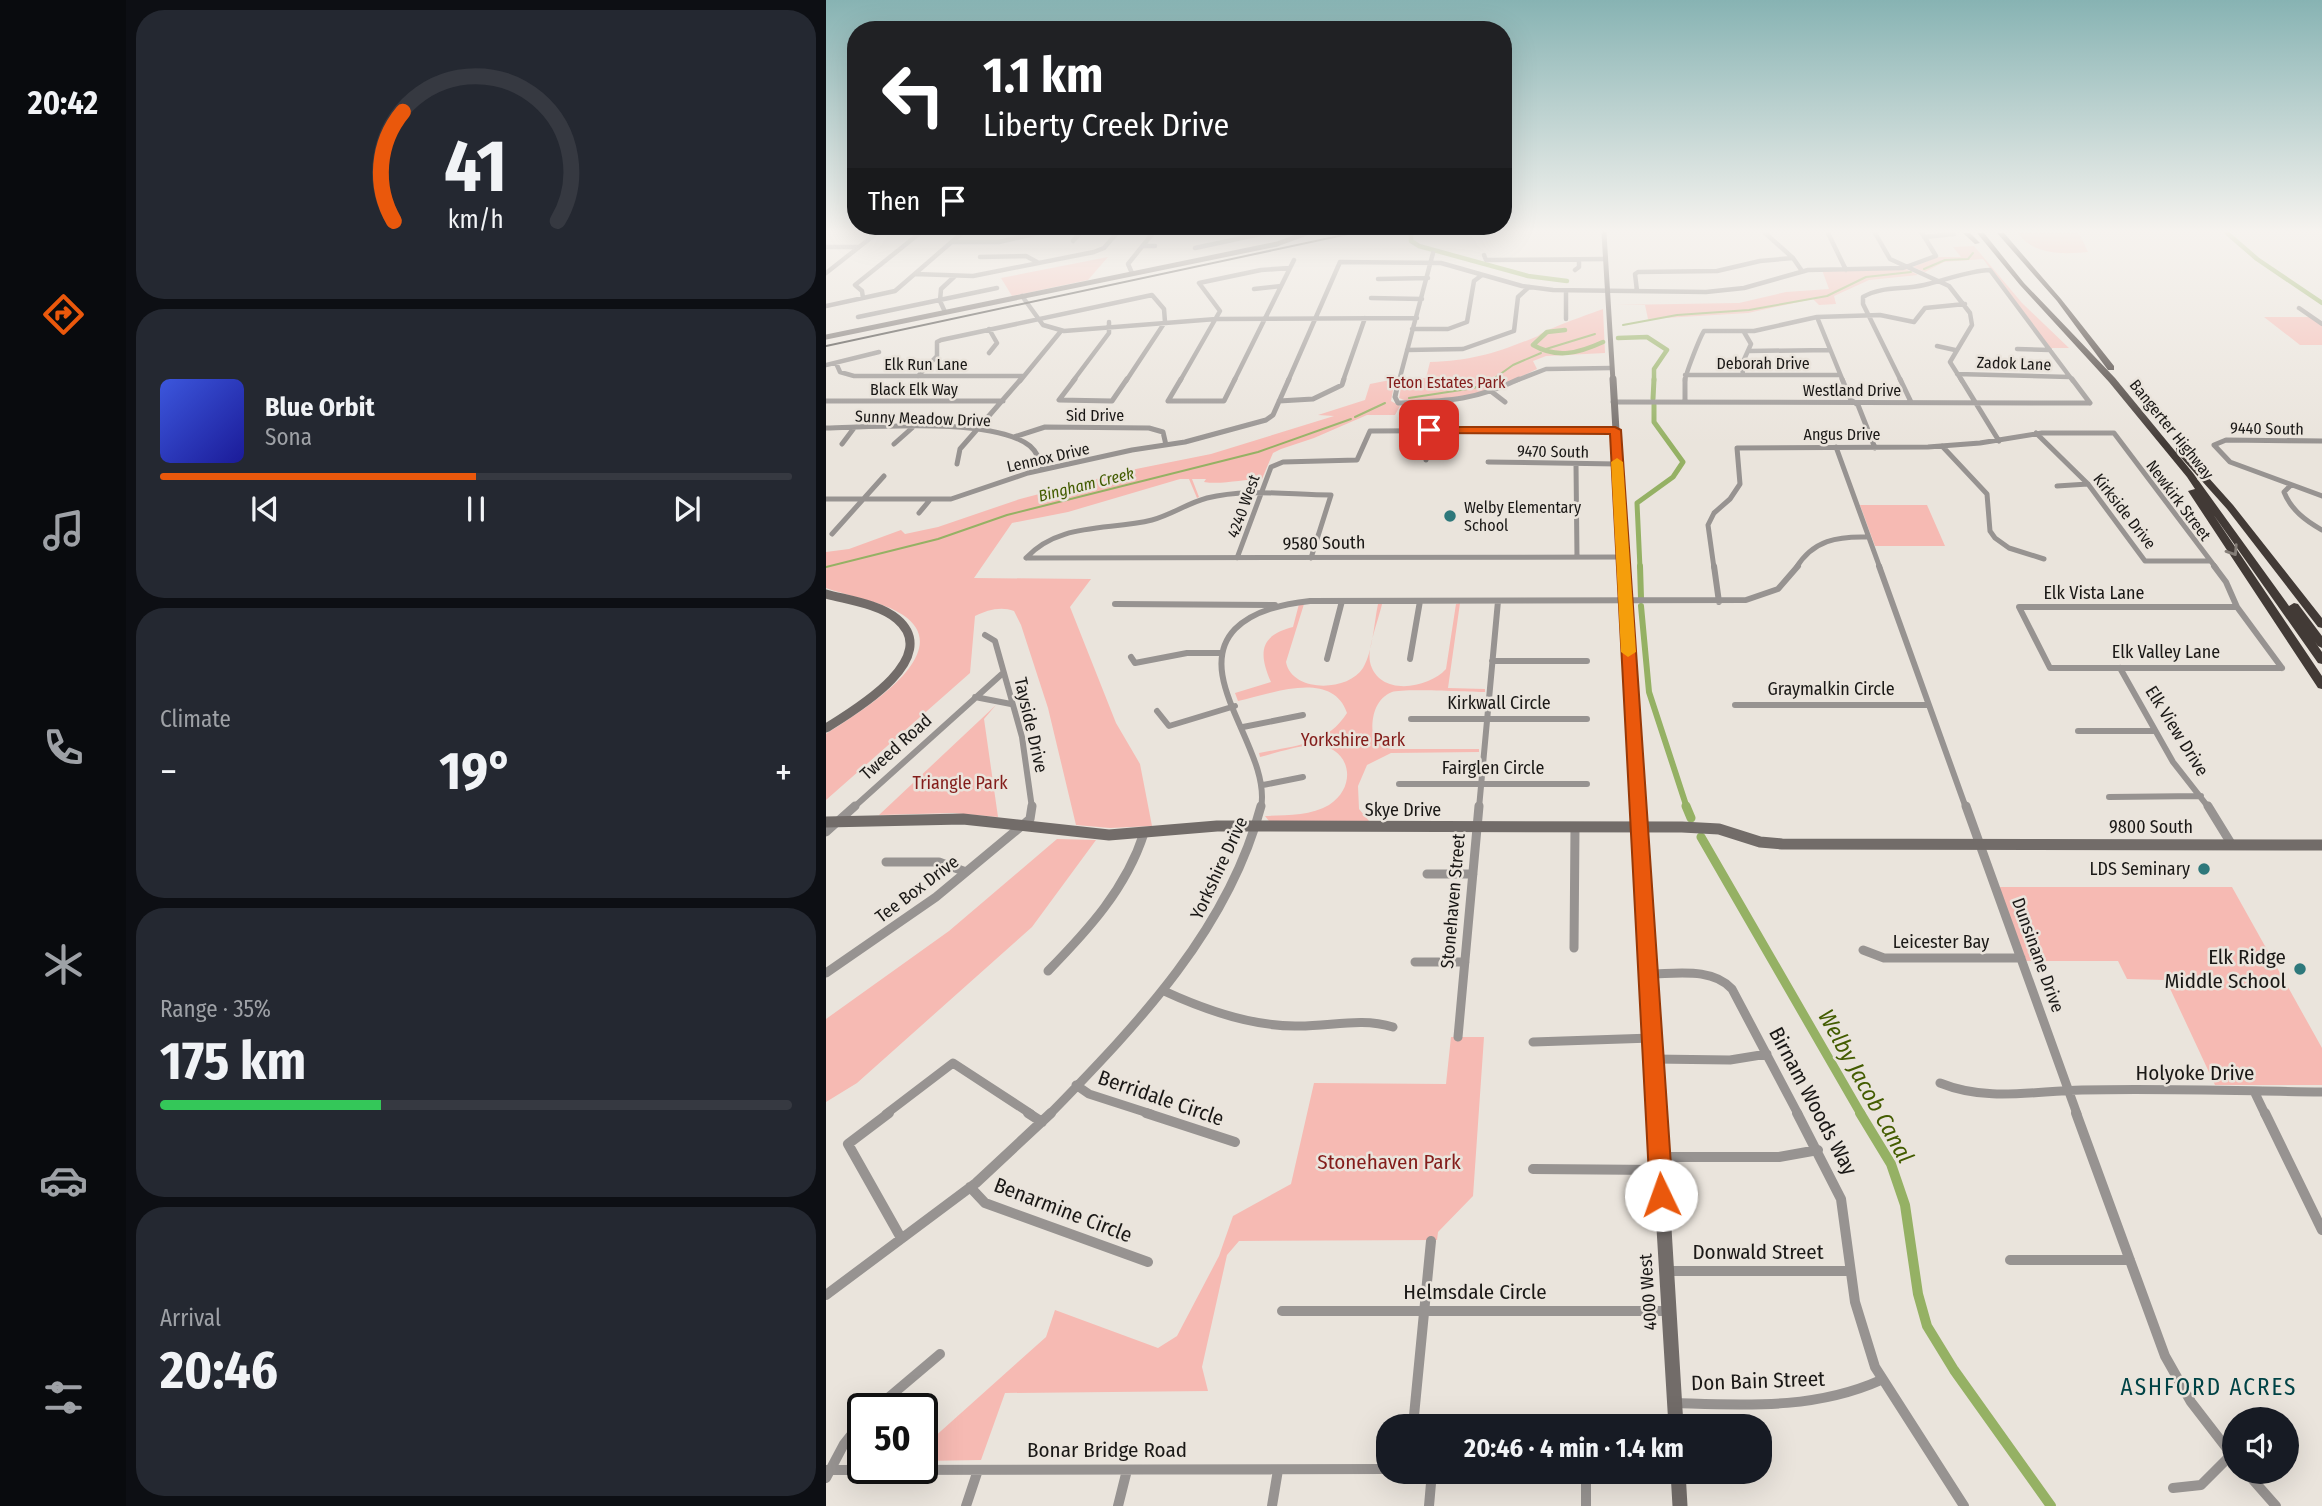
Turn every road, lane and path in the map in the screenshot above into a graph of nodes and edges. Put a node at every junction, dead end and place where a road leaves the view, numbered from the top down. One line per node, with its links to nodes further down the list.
1 (928, 303): 25 (street)
2 (941, 303): 23 (street)
3 (987, 303): 23 (main road)
4 (1027, 303): 27 (street)
5 (1110, 303): 27 (street)
6 (1158, 303): 34 (street)
7 (1216, 303): 32 (street)
8 (1272, 303): 28 (street)
9 (1321, 303): 29 (street)
10 (1421, 303): 31 (street)
11 (1470, 303): 38 (street)
12 (1517, 303): 44 (street)
13 (1566, 303): 33 (street)
14 (1607, 303): 53 (main road, 4000 West)
15 (1864, 303): 24 (street)
16 (2015, 303): 47 (street)
17 (2029, 303): 61 (highway)
18 (2041, 303): 61 (highway, Bangerter Highway)
19 (2047, 303): 61 (highway, Bangerter Highway)
20 (2061, 303): 61 (highway)
21 (1965, 304): 24 (street); 46 (street)
22 (2298, 308): 35 (street)
23 (945, 312): 41 (main road)
24 (1869, 315): 26 (street); 69 (street)
25 (858, 317)
26 (1816, 317): 40 (street); 45 (street)
27 (1038, 318): 37 (street); 39 (street)
28 (1265, 318): 29 (street); 32 (street); 32 (street)
29 (1314, 318): 30 (street); 65 (street)
30 (1365, 318): 31 (street); 65 (street)
31 (1417, 318): 38 (street)
32 (1216, 319): 34 (street)
33 (1566, 319)
34 (1164, 322): 36 (street); 36 (street)
35 (2322, 324)
36 (1109, 325): 39 (street)
37 (989, 329): 50 (street); 58 (street)
38 (1412, 329): 44 (street)
39 (1061, 331): 59 (street)
40 (1744, 332): 48 (street); 55 (street)
41 (826, 337)
42 (1937, 346): 46 (street)
43 (2017, 349): 47 (street)
44 (1407, 350): 62 (street)
45 (1830, 350): 48 (street); 57 (street)
46 (1955, 350): 54 (street)
47 (2050, 350): 60 (street)
48 (1749, 351): 56 (street)
49 (878, 352): 51 (street)
50 (989, 354)
51 (836, 363): 52 (street); 58 (street, Elk Run Lane)
52 (826, 365)
53 (1611, 369): 62 (street); 67 (main road, 4000 West)
54 (1957, 374): 60 (street, Zadok Lane); 70 (street)
55 (1685, 375): 56 (street, Deborah Drive); 68 (street)
56 (1743, 375): 57 (street, Deborah Drive)
57 (1840, 375): 71 (street)
58 (918, 376): 59 (street, Elk Run Lane)
59 (1023, 376): 64 (street)
60 (2070, 377): 70 (street, Westland Drive)
61 (2116, 380): 80 (highway, Bangerter Highway)
62 (1492, 392): 66 (street)
63 (826, 401): 64 (street, Black Elk Way)
64 (1003, 401): 75 (street)
65 (1279, 401): 86 (street, Lennox Drive)
66 (1506, 402)
67 (1613, 402): 68 (street, Westland Drive); 77 (main road, 4000 West)
68 (1685, 402): 71 (street, Westland Drive)
69 (1911, 402): 70 (street, Westland Drive); 71 (street, Westland Drive)
70 (1973, 402): 82 (street)
71 (1854, 403): 89 (street)
72 (826, 428): 73 (street, Sunny Meadow Drive)
73 (854, 428): 74 (street, Sunny Meadow Drive); 84 (street)
74 (912, 428): 75 (street, Sunny Meadow Drive); 85 (street)
75 (980, 429): 81 (street, Sunny Meadow Drive); 92 (street)
76 (1431, 430): 77 (street); 90 (street); 100 (street, 4240 West)
77 (1615, 430): 94 (main road, 4000 West)
78 (2036, 433): 79 (street, Angus Drive); 82 (street, Angus Drive); 97 (street, Kirkside Drive)
79 (2113, 433): 116 (street, Newkirk Street)
80 (2160, 433): 128 (highway); 130 (highway, Bangerter Highway); 135 (highway, Bangerter Highway); 142 (highway, one-way to 142)
81 (1014, 437): 86 (street, Sid Drive); 95 (street, Sunny Meadow Drive)
82 (1999, 440): 87 (street, Angus Drive)
83 (2322, 441): 98 (street, 9440 South)
84 (842, 444)
85 (894, 444)
86 (1167, 445): 95 (street, Lennox Drive)
87 (1942, 446): 89 (street, Angus Drive); 115 (street)
88 (1836, 447): 89 (street, Angus Drive); 110 (street, Dunsinane Drive); 122 (street, Angus Drive)
89 (1875, 447)
90 (1426, 460)
91 (1488, 462): 93 (street, 9470 South)
92 (957, 464)
93 (1576, 464): 94 (street, 9470 South); 111 (street)
94 (1617, 464): 112 (main road, 4000 West)
95 (1043, 469): 104 (street, Lennox Drive)
96 (884, 476): 103 (street)
97 (2088, 484): 99 (street); 116 (street, Kirkside Drive)
98 (2291, 485): 101 (street); 108 (street)
99 (2057, 486)
100 (1259, 495): 105 (street); 113 (street, 4240 West); 114 (street)
101 (2322, 496)
102 (826, 499): 103 (street, Lennox Drive)
103 (864, 499): 104 (street, Lennox Drive); 109 (street)
104 (929, 501): 106 (street)
105 (1179, 508): 107 (street); 113 (street, 9580 South)
106 (919, 513)
107 (1186, 514)
108 (2322, 530)
109 (832, 534)
110 (1868, 537): 122 (street); 146 (street, Dunsinane Drive)
111 (1577, 557): 112 (street, 9580 South); 114 (street, 9580 South)
112 (1623, 557): 121 (main road, 4000 West)
113 (1237, 558): 114 (street, 9580 South)
114 (1311, 558)
115 (2045, 559)
116 (2210, 561): 126 (street, Newkirk Street)
117 (826, 594): 154 (main road)
118 (1342, 601): 119 (street); 125 (street); 133 (street)
119 (1420, 601): 120 (street); 134 (street)
120 (1498, 601): 121 (street); 136 (street, Stonehaven Street)
121 (1625, 602): 122 (street); 169 (main road, 4000 West)
122 (1719, 602)
123 (1115, 604): 124 (street)
124 (1245, 604): 125 (street); 127 (street)
125 (1279, 605): 127 (street)
126 (2237, 607): 138 (street, Elk Vista Lane); 140 (street, Newkirk Street)
127 (1249, 619): 131 (street)
128 (2322, 625)
129 (985, 635): 141 (street, Tayside Drive)
130 (2322, 644)
131 (1222, 653): 132 (street); 147 (street, Yorkshire Drive)
132 (1131, 657)
133 (1327, 659)
134 (1409, 659)
135 (2322, 660)
136 (1492, 661): 137 (street); 151 (street, Stonehaven Street)
137 (1587, 661)
138 (2050, 668): 139 (street, Elk Valley Lane)
139 (2120, 668): 140 (street, Elk Valley Lane); 156 (street, Elk View Drive)
140 (2282, 668)
141 (1003, 673): 143 (street, Tweed Road); 144 (street, Tayside Drive)
142 (2322, 685)
143 (975, 696): 144 (street); 164 (street, Tweed Road)
144 (1012, 704): 165 (street, Tayside Drive)
145 (1735, 705): 146 (street, Graymalkin Circle)
146 (1928, 705): 172 (street, Dunsinane Drive)
147 (1235, 706): 148 (street); 153 (street, Yorkshire Drive)
148 (1157, 711)
149 (1303, 715): 153 (street)
150 (1410, 719): 151 (street, Kirkwall Circle)
151 (1487, 719): 152 (street, Kirkwall Circle); 159 (street, Stonehaven Street)
152 (1587, 719)
153 (1243, 727): 161 (street, Yorkshire Drive)
154 (826, 728)
155 (2078, 731): 156 (street)
156 (2155, 731): 162 (street, Elk View Drive)
157 (1303, 777): 161 (street)
158 (1399, 784): 159 (street, Fairglen Circle)
159 (1482, 784): 160 (street, Fairglen Circle); 167 (street, Stonehaven Street)
160 (1587, 784)
161 (1263, 785): 166 (street, Yorkshire Drive)
162 (2201, 796): 163 (street); 173 (street, Elk View Drive)
163 (2109, 797)
164 (832, 822): 165 (main road, Skye Drive); 170 (street, Tweed Road)
165 (1022, 825): 171 (main road, Skye Drive); 176 (street, Tee Box Drive)
166 (1255, 827): 167 (main road, Skye Drive); 171 (main road, Skye Drive); 187 (street, Yorkshire Drive)
167 (1478, 827): 168 (main road, Skye Drive); 178 (street, Stonehaven Street)
168 (1575, 828): 169 (main road, Skye Drive); 179 (street)
169 (1639, 828): 172 (main road, Skye Drive); 186 (main road, 4000 West)
170 (826, 832)
171 (1144, 833): 184 (street)
172 (1980, 845): 173 (main road, 9800 South); 181 (street, Dunsinane Drive)
173 (2232, 845): 174 (main road, 9800 South)
174 (2322, 845)
175 (886, 862): 176 (street)
176 (966, 872): 185 (street, Tee Box Drive)
177 (1427, 874): 178 (street)
178 (1473, 874): 183 (street, Stonehaven Street)
179 (1574, 948)
180 (1863, 950): 181 (street, Leicester Bay)
181 (2021, 958): 197 (street, Dunsinane Drive)
182 (1415, 961): 183 (street)
183 (1465, 962): 189 (street, Stonehaven Street)
184 (1048, 971)
185 (826, 972)
186 (1648, 974): 190 (main road, 4000 West); 192 (street, Birnam Woods Way)
187 (1164, 990): 188 (street); 195 (street, Yorkshire Drive)
188 (1392, 1027)
189 (1458, 1037)
190 (1652, 1038): 191 (street); 193 (main road, 4000 West)
191 (1533, 1042)
192 (1767, 1054): 193 (street); 201 (street, Birnam Woods Way)
193 (1653, 1059): 202 (main road, 4000 West)
194 (1940, 1083): 197 (street, Holyoke Drive)
195 (1076, 1086): 199 (street, Yorkshire Drive); 200 (street, Berridale Circle)
196 (2254, 1091): 197 (street, Holyoke Drive); 198 (street, Holyoke Drive); 205 (street)
197 (2069, 1092): 209 (street, Dunsinane Drive)
198 (2322, 1092)
199 (1042, 1122): 204 (street, Yorkshire Drive); 206 (street)
200 (1235, 1142)
201 (1818, 1150): 202 (street); 212 (street, Birnam Woods Way)
202 (1659, 1163): 203 (street); 211 (main road, 4000 West)
203 (1533, 1169)
204 (970, 1187): 206 (street, Yorkshire Drive); 210 (street, Benarmine Circle)
205 (2322, 1230)
206 (901, 1238): 213 (street, Yorkshire Drive)
207 (1431, 1241): 215 (street)
208 (2010, 1261): 209 (street)
209 (2130, 1261): 224 (street, Dunsinane Drive)
210 (1148, 1262)
211 (1666, 1271): 212 (street, Donwald Street); 216 (main road, 4000 West)
212 (1850, 1271): 218 (street, Birnam Woods Way)
213 (826, 1294)
214 (1282, 1311): 215 (street, Helmsdale Circle)
215 (1424, 1311): 216 (street, Helmsdale Circle); 221 (street)
216 (1668, 1311): 220 (main road, 4000 West)
217 (940, 1354): 219 (street)
218 (1881, 1380): 220 (street, Don Bain Street); 242 (street, Birnam Woods Way)
219 (893, 1393)
220 (1674, 1403): 222 (main road, 4000 West)
221 (1414, 1414)
222 (1674, 1414)
223 (847, 1440): 230 (street)
224 (2222, 1442)
225 (2222, 1467): 235 (street)
226 (1376, 1469): 229 (street, Bonar Bridge Road)
227 (978, 1470): 228 (street, Bonar Bridge Road); 230 (street, Bonar Bridge Road); 236 (street)
228 (1128, 1470): 229 (street, Bonar Bridge Road); 237 (street)
229 (1279, 1470): 238 (street)
230 (827, 1473)
231 (1431, 1484): 239 (street)
232 (1586, 1484): 240 (street)
233 (1679, 1484): 241 (main road)
234 (2257, 1484): 243 (street)
235 (2173, 1488)
236 (966, 1506)
237 (1118, 1506)
238 (1272, 1506)
239 (1429, 1506)
240 (1586, 1506)
241 (1681, 1506)
242 (1964, 1506)
243 (2276, 1506)

